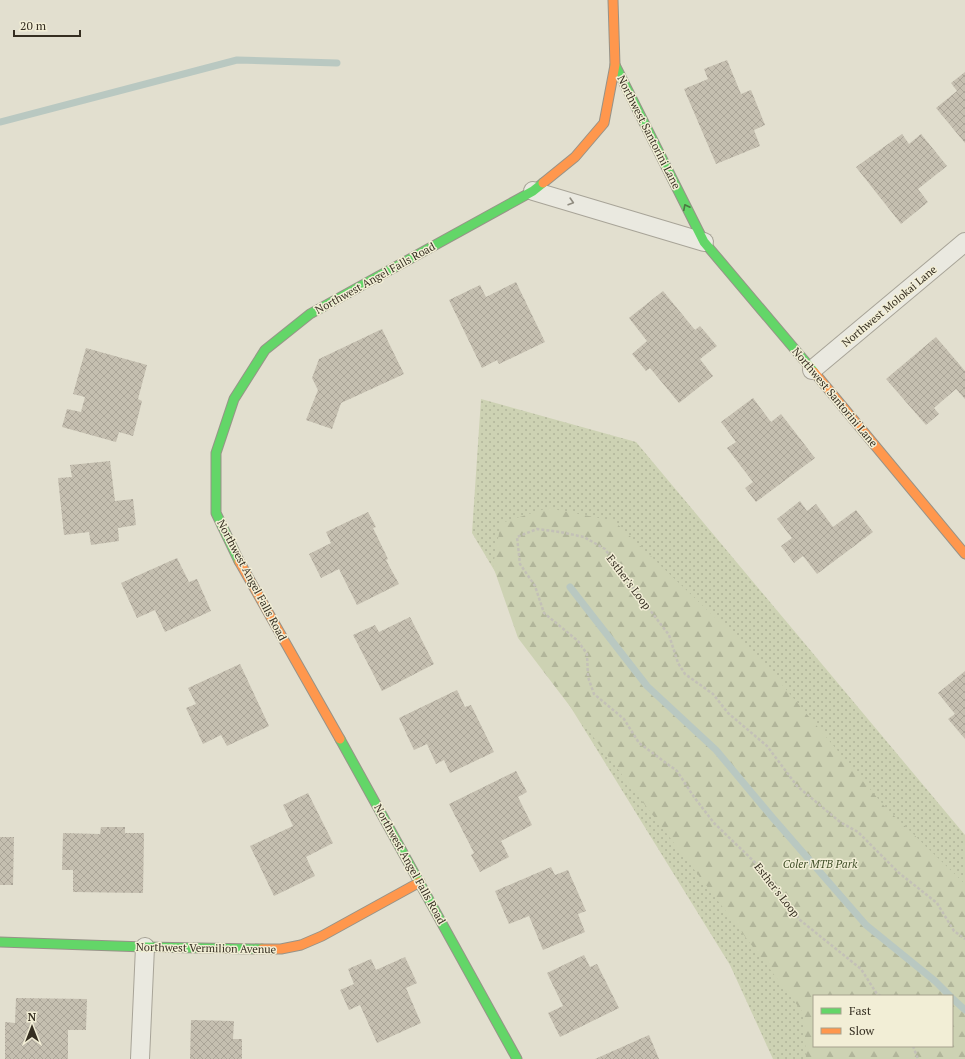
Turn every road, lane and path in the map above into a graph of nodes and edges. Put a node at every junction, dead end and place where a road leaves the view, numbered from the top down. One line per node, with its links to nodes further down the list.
1 (612, 0): 2 (street, Northwest Angel Falls Road)
2 (615, 65): 3 (street, Northwest Angel Falls Road); 4 (street, Northwest Santorini Lane, one-way to 2)
3 (533, 191): 4 (street, one-way to 4); 8 (street, Northwest Angel Falls Road)
4 (704, 242): 6 (street, Northwest Santorini Lane)
5 (965, 242): 6 (street, Northwest Molokai Lane)
6 (812, 370): 7 (street, Northwest Santorini Lane)
7 (965, 554)
8 (420, 882): 11 (street, Northwest Vermilion Avenue); 15 (street, Northwest Angel Falls Road)
9 (965, 939): 12 (path, Esther's Loop)
10 (0, 942): 11 (street, Northwest Vermilion Avenue)
11 (145, 947): 14 (street)
12 (879, 995)
13 (913, 1047): 16 (path)
14 (140, 1059)
15 (517, 1059)
16 (918, 1059)

